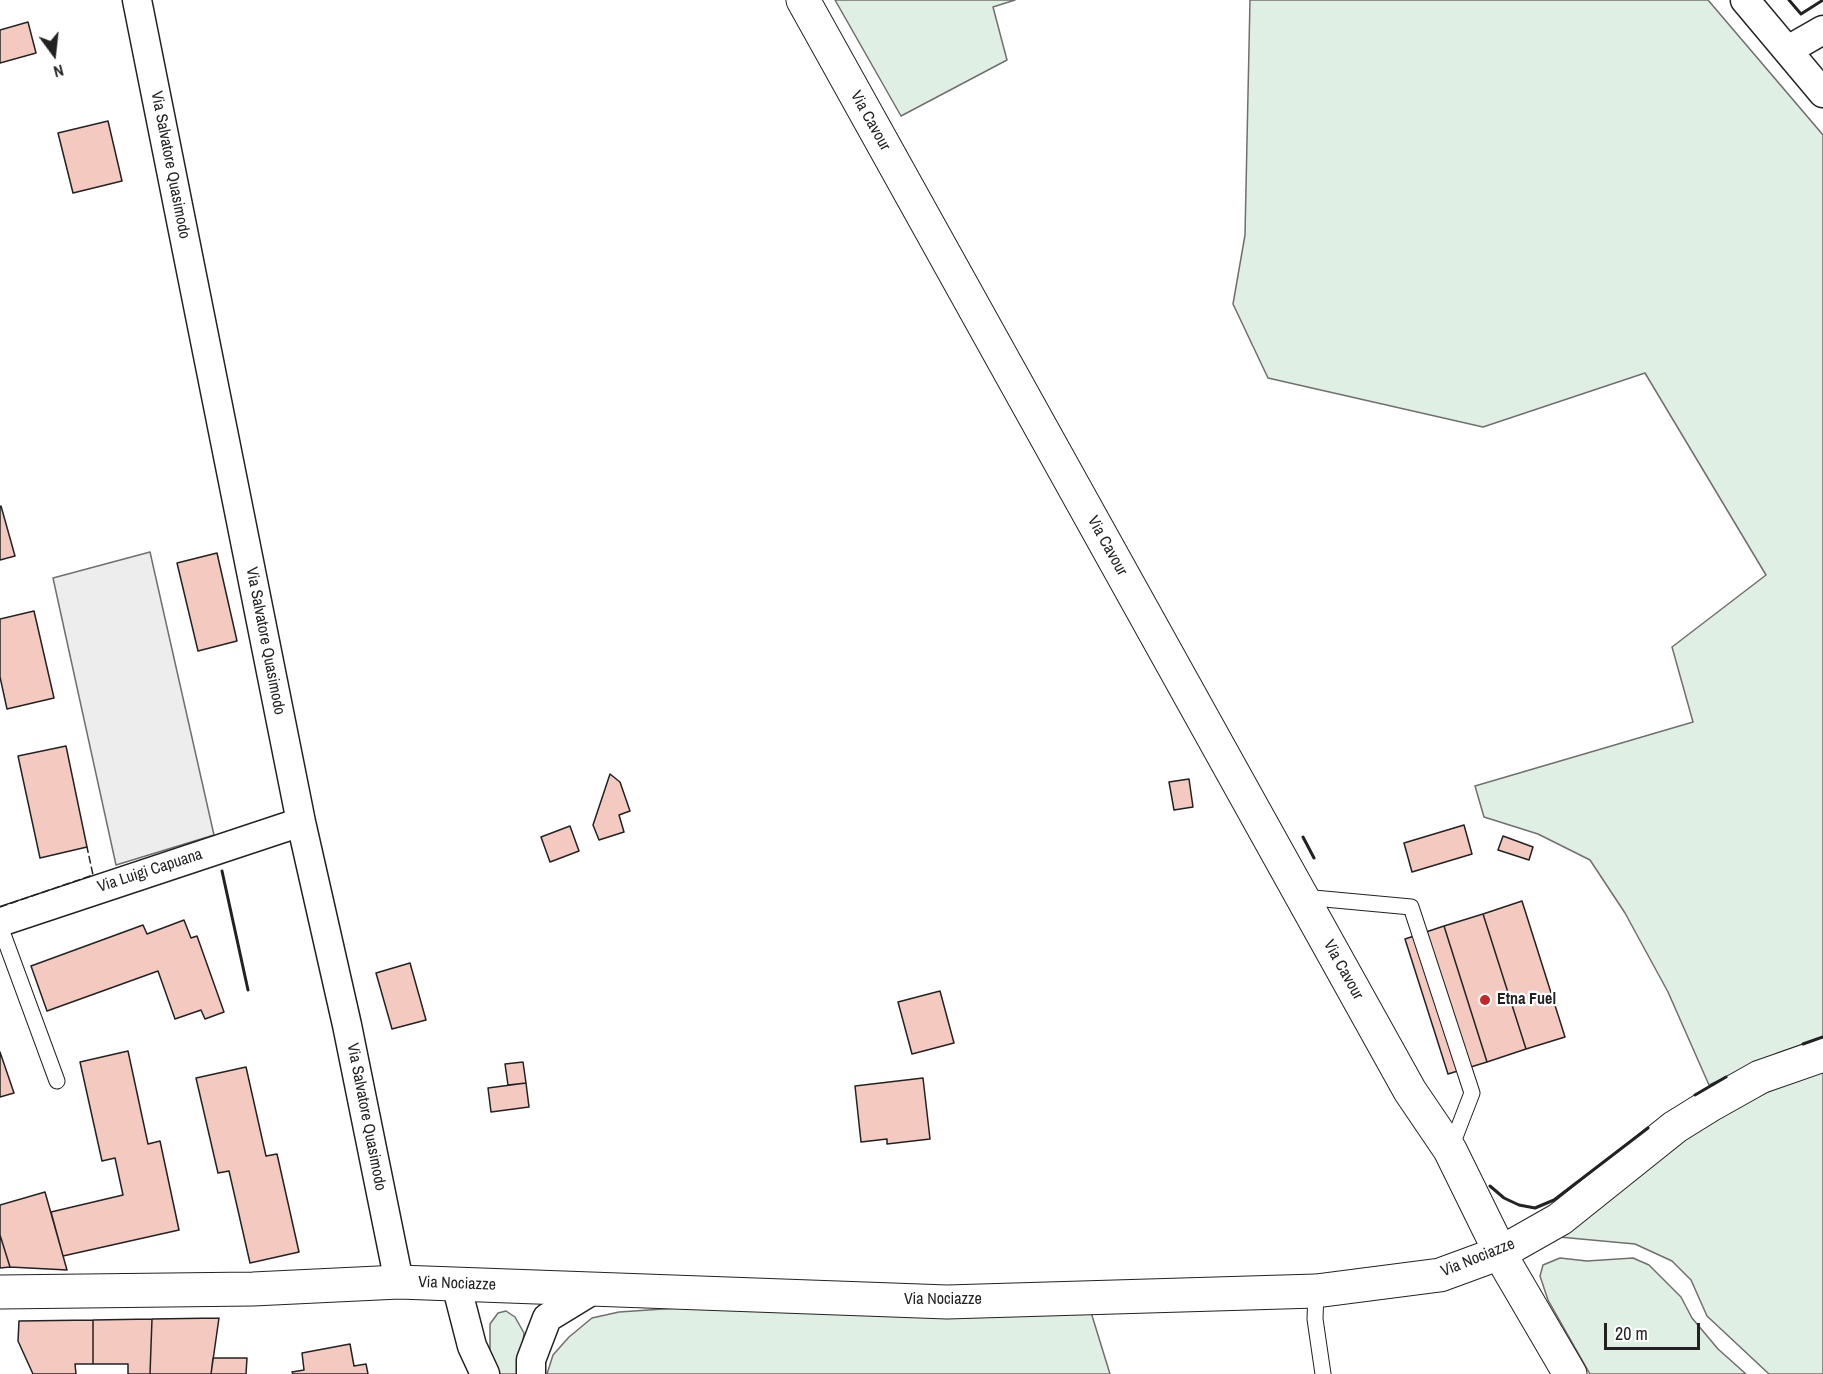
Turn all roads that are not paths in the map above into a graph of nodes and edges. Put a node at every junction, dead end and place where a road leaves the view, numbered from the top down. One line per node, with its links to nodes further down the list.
1 (137, 0): 7 (street, Via Salvatore Quasimodo)
2 (803, 0): 8 (street, Via Cavour)
3 (1745, 0): 5 (street)
4 (1823, 30): 5 (street)
5 (1788, 50): 6 (street)
6 (1823, 93)
7 (301, 822): 9 (street, Via Luigi Capuana); 15 (street, Via Salvatore Quasimodo)
8 (1302, 897): 12 (street, Via Cavour); 13 (lane)
9 (0, 924): 11 (lane)
10 (1823, 1055): 14 (street, Via Nociazze)
11 (57, 1081)
12 (1410, 1091): 13 (street); 14 (street)
13 (1450, 1150): 14 (street)
14 (1500, 1253): 19 (street, Via Nociazze); 25 (street)
15 (399, 1282): 16 (street, Via Nociazze); 20 (street, Via Nociazze)
16 (456, 1284): 17 (street, Via Nociazze); 22 (street)
17 (523, 1286): 18 (street, Via Nociazze); 21 (street)
18 (596, 1288): 19 (street, Via Nociazze); 21 (street)
19 (1316, 1291): 24 (lane)
20 (0, 1292)
21 (547, 1318): 23 (street)
22 (485, 1374)
23 (531, 1374)
24 (1323, 1374)
25 (1570, 1374)

